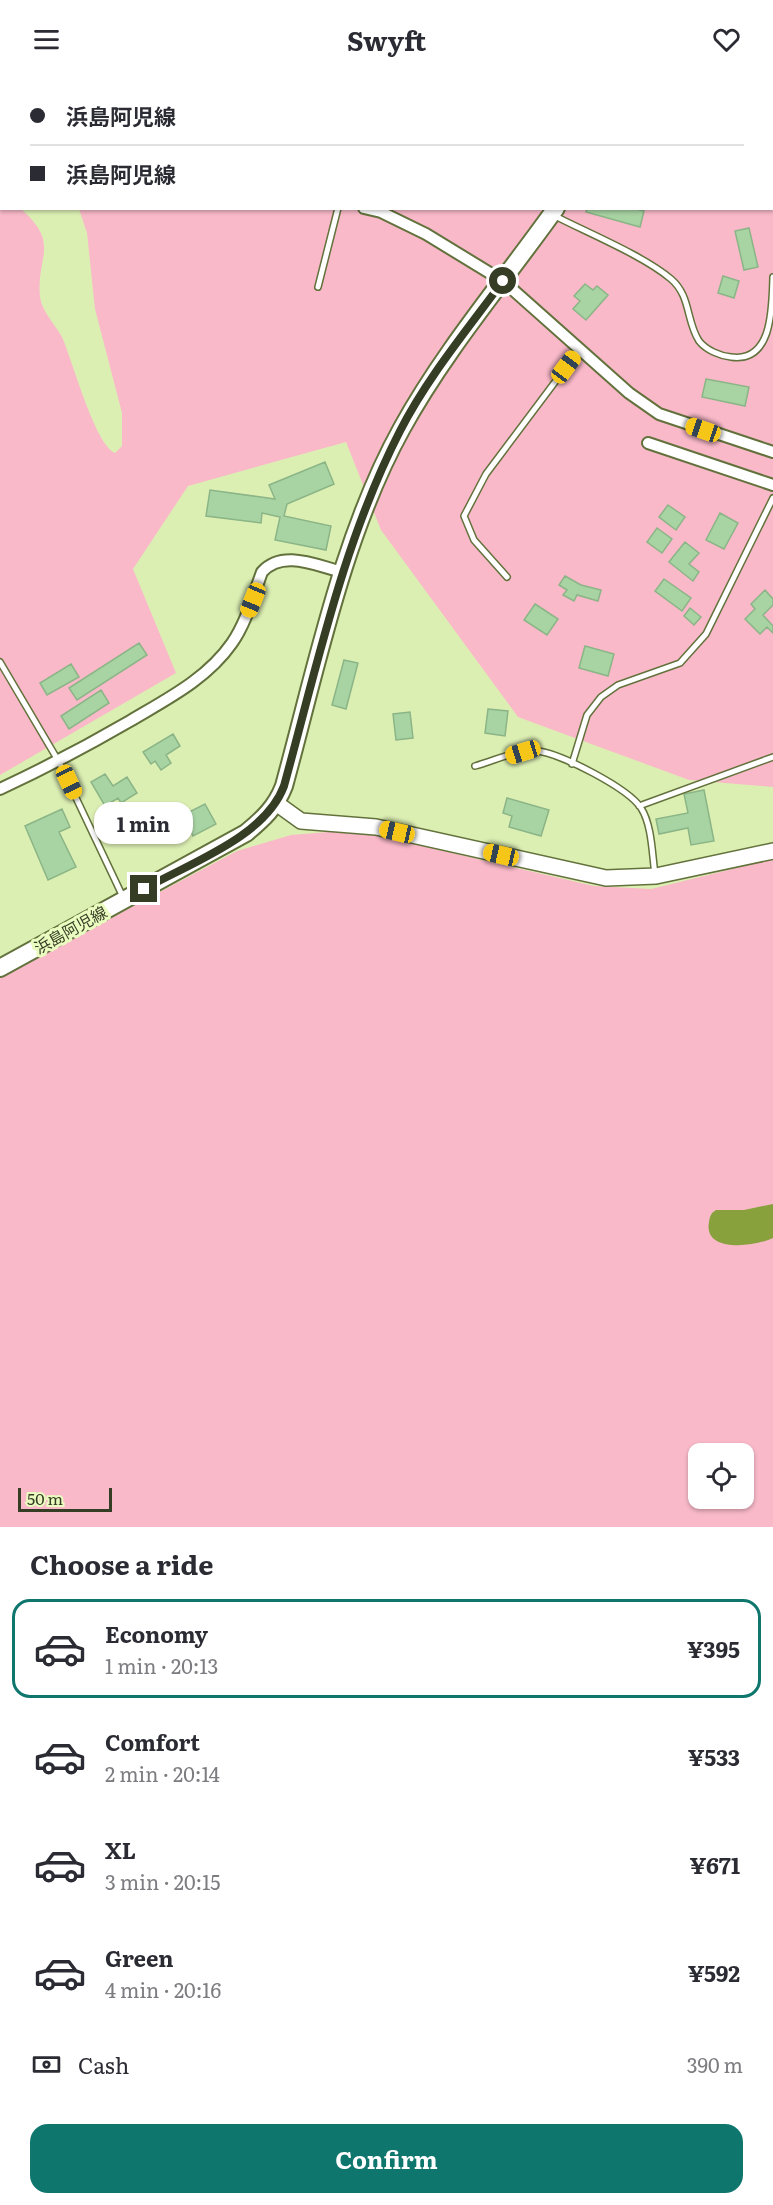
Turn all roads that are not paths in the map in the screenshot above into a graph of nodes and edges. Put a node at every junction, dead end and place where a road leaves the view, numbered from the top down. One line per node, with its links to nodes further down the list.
1 (337, 210): 6 (lane)
2 (372, 210): 5 (street)
3 (554, 211): 4 (lane); 5 (main road, 浜島阿児線)
4 (773, 277)
5 (503, 281): 7 (street); 12 (main road, 浜島阿児線)
6 (318, 287)
7 (579, 350): 9 (street); 13 (lane)
8 (648, 443): 10 (street)
9 (773, 452)
10 (773, 485)
11 (773, 498): 17 (lane)
12 (343, 572): 16 (street); 20 (main road, 浜島阿児線)
13 (507, 577)
14 (0, 662): 16 (lane)
15 (773, 757): 21 (lane)
16 (59, 762): 19 (street); 24 (lane)
17 (572, 764): 18 (lane); 21 (lane)
18 (475, 766)
19 (0, 789)
20 (276, 803): 23 (street); 24 (main road, 浜島阿児線)
21 (639, 806): 23 (lane)
22 (773, 851): 23 (street)
23 (656, 876)
24 (124, 900): 25 (main road, 浜島阿児線)
25 (0, 968)

